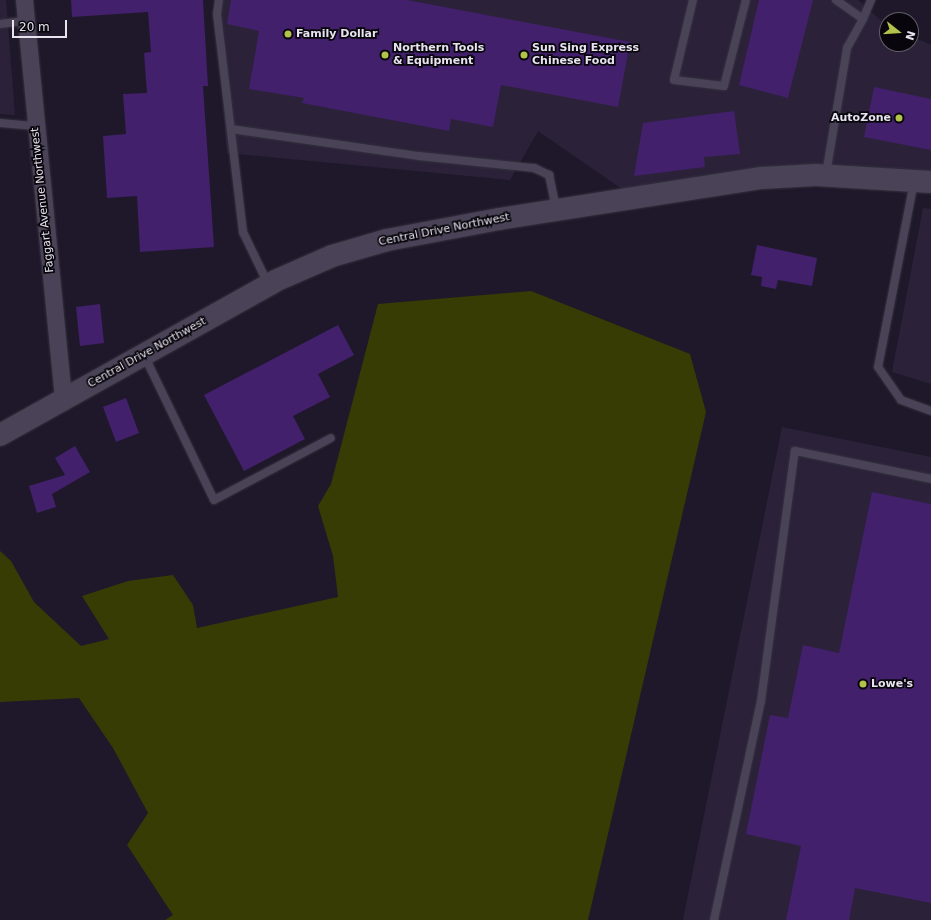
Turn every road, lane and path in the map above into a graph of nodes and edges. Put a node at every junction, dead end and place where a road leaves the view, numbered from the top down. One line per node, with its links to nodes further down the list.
1 (24, 0): 8 (street, Faggart Avenue Northwest)
2 (220, 0): 12 (lane)
3 (693, 0): 4 (lane)
4 (746, 0)
5 (836, 0): 7 (lane)
6 (870, 0): 7 (lane)
7 (863, 19): 13 (lane)
8 (26, 21): 9 (lane); 11 (street, Faggart Avenue Northwest)
9 (0, 24)
10 (0, 123): 11 (lane)
11 (36, 126): 18 (street, Faggart Avenue Northwest)
12 (231, 130): 15 (lane); 16 (lane)
13 (826, 175): 14 (street, Central Drive Northwest); 15 (street, Central Drive Northwest)
14 (923, 181): 19 (lane)
15 (556, 210): 16 (street, Central Drive Northwest)
16 (268, 285): 17 (street, Central Drive Northwest)
17 (144, 354): 18 (street, Central Drive Northwest); 21 (lane)
18 (63, 400): 20 (street, Central Drive Northwest)
19 (931, 411)
20 (0, 435)
21 (331, 438)
22 (931, 479): 23 (lane)
23 (714, 920)

